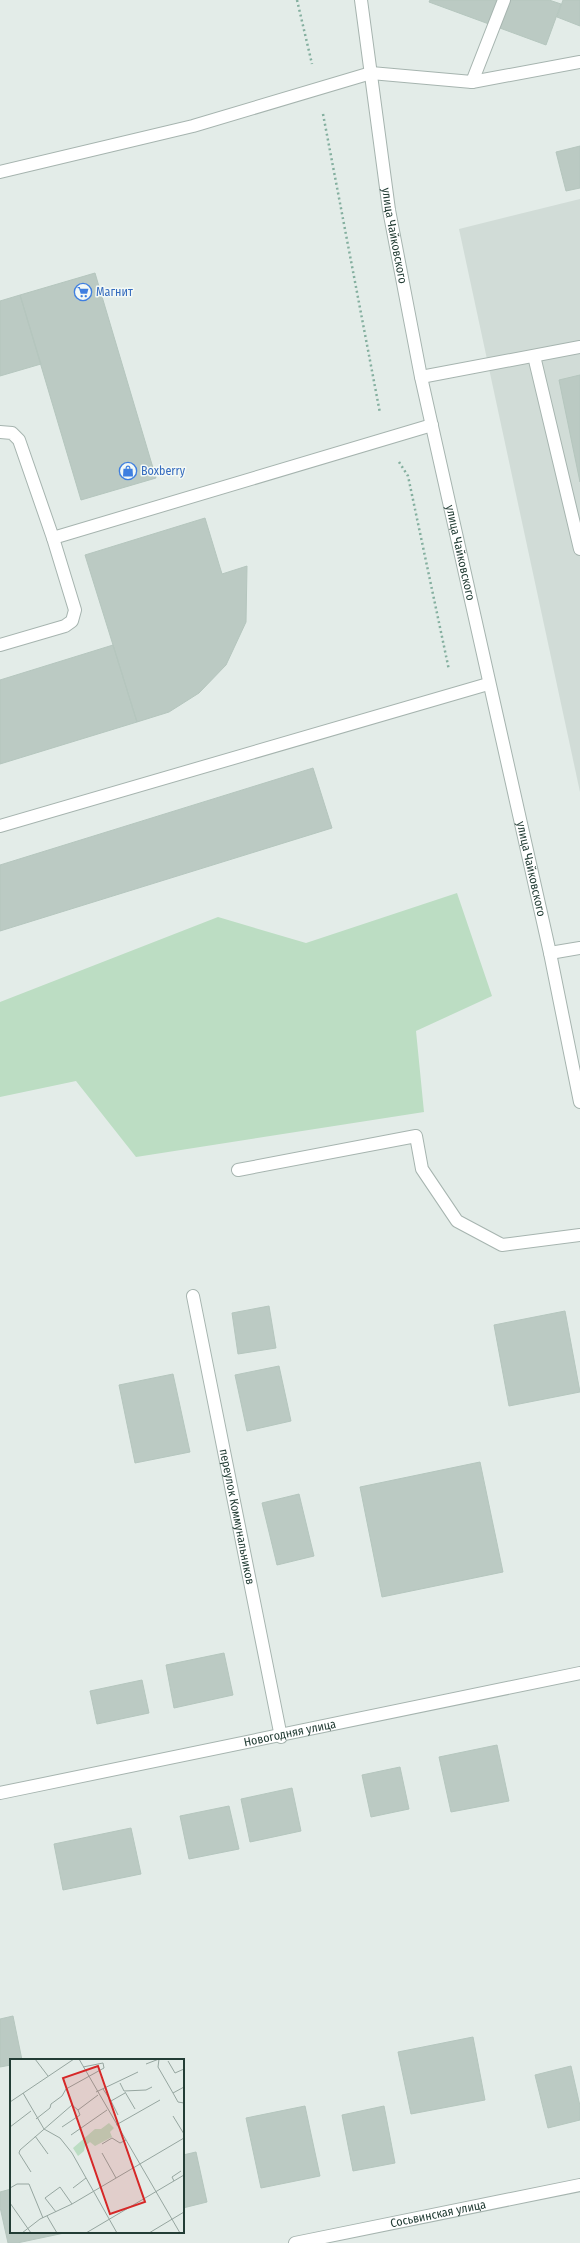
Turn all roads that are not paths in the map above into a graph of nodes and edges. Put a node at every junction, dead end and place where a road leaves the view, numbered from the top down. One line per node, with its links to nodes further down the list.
1 (361, 0): 4 (street, улица Чайковского)
2 (504, 0): 5 (street)
3 (580, 62): 5 (street)
4 (371, 73): 5 (street); 6 (street); 9 (street, улица Чайковского)
5 (472, 82)
6 (0, 172)
7 (580, 347): 8 (street)
8 (534, 356): 9 (street); 13 (street)
9 (420, 376): 10 (street, улица Чайковского)
10 (432, 425): 12 (street); 15 (street, улица Чайковского)
11 (0, 432): 12 (street)
12 (53, 538): 14 (street)
13 (580, 549)
14 (0, 645)
15 (488, 684): 16 (street); 18 (street, улица Чайковского)
16 (0, 826)
17 (580, 948): 18 (street)
18 (550, 953): 19 (street, улица Чайковского)
19 (580, 1102)
20 (238, 1170): 21 (street)
21 (580, 1235)
22 (193, 1296): 24 (street, переулок Коммунальников)
23 (580, 1673): 24 (street, Новогодняя улица)
24 (281, 1736): 25 (street, Новогодняя улица)
25 (0, 1793)
26 (580, 2185): 27 (street, Сосьвинская улица)
27 (295, 2243)

